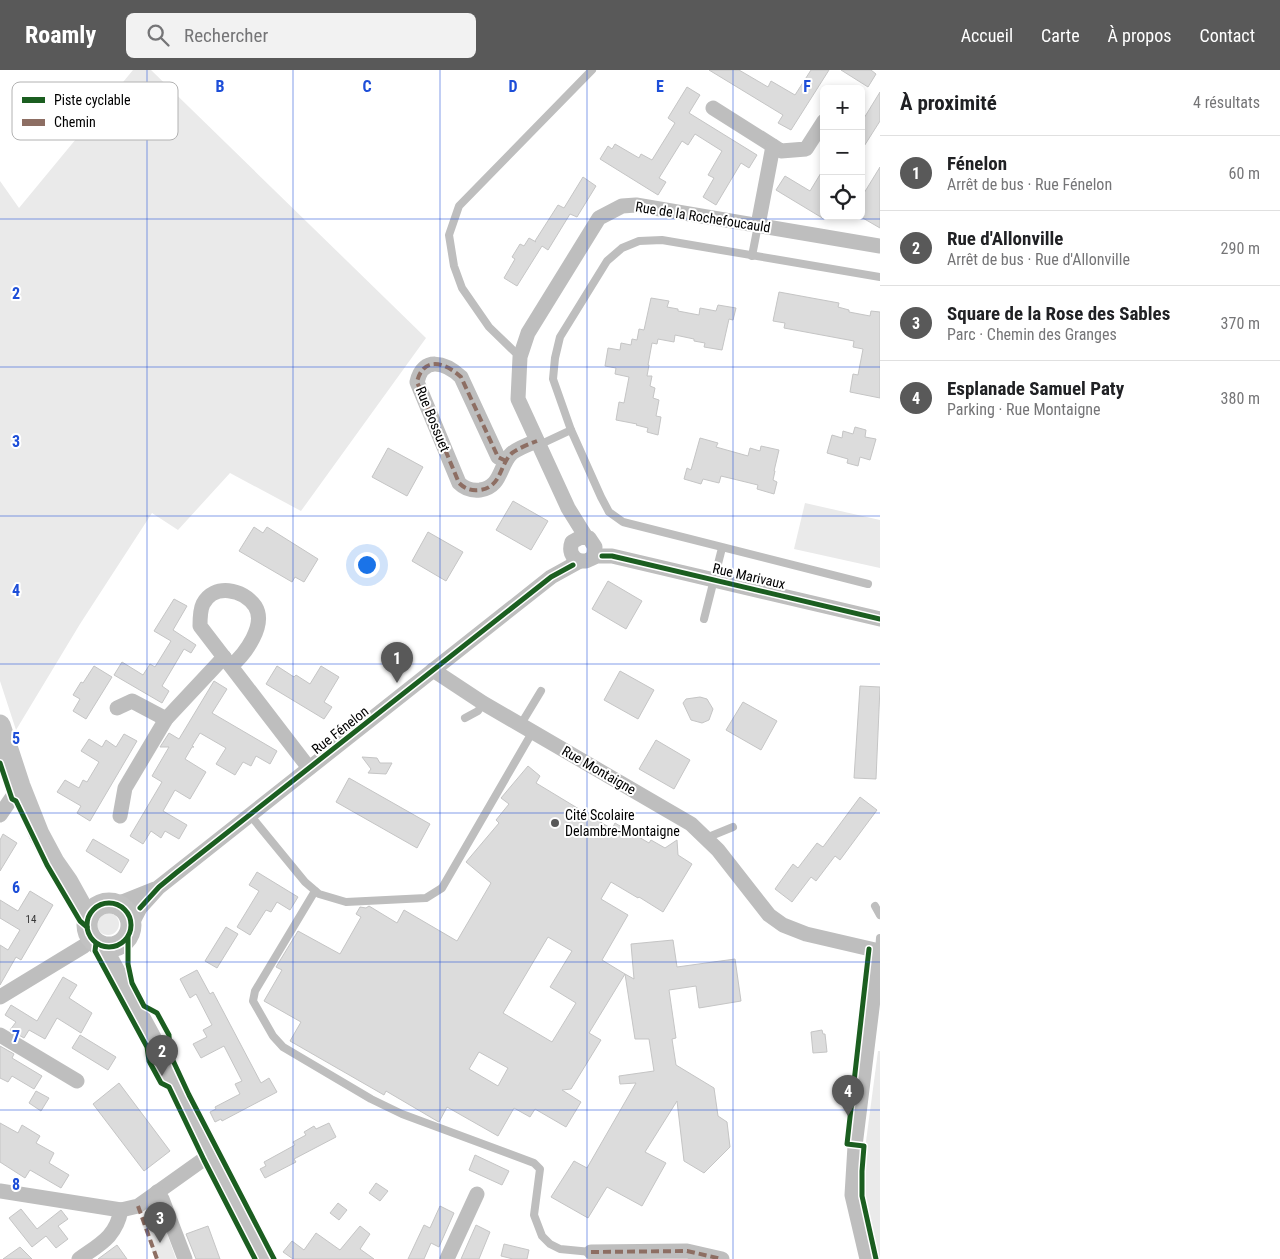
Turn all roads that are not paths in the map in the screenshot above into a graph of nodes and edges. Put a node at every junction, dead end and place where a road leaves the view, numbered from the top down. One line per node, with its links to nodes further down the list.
1 (592, 70): 9 (lane)
2 (714, 108): 4 (street)
3 (820, 127): 4 (street)
4 (773, 146): 5 (street)
5 (758, 225): 6 (street, Rue de la Rochefoucauld); 7 (lane); 9 (street, Rue de la Rochefoucauld)
6 (880, 246)
7 (752, 256): 8 (lane); 10 (lane)
8 (880, 277)
9 (520, 358): 11 (street, Rue de la Rochefoucauld)
10 (571, 430): 11 (lane); 13 (lane)
11 (538, 443): 12 (street, Rue Bossuet); 14 (street, Rue de la Rochefoucauld)
12 (506, 461): 12 (street, Rue Bossuet)
13 (722, 548): 15 (lane); 16 (lane)
14 (583, 550): 15 (street, Rue Marivaux); 20 (street, Rue Fénelon)
15 (714, 580): 17 (lane); 18 (street, Rue Marivaux)
16 (868, 584)
17 (704, 619)
18 (880, 619)
19 (227, 662): 19 (street); 25 (street); 28 (street)
20 (433, 670): 22 (street, Rue Montaigne); 28 (street, Rue Fénelon)
21 (541, 691): 27 (lane)
22 (484, 703): 24 (lane); 27 (street, Rue Montaigne)
23 (117, 708): 25 (street)
24 (465, 718)
25 (166, 719): 32 (street)
26 (0, 725): 29 (main road)
27 (527, 728): 34 (street, Rue Montaigne); 37 (lane)
28 (309, 768): 31 (street, Rue Fénelon)
29 (20, 786): 30 (street); 35 (main road)
30 (0, 815)
31 (250, 815): 36 (street, Rue Fénelon); 37 (lane)
32 (120, 816)
33 (733, 827): 34 (lane)
34 (706, 838): 44 (street, Rue Montaigne)
35 (68, 882): 38 (main road); 41 (main road)
36 (158, 887): 38 (street, Rue Fénelon); 42 (street, Rue Fénelon)
37 (315, 891): 54 (lane)
38 (109, 904): 41 (main road); 42 (main road)
39 (875, 906): 40 (lane)
40 (880, 915)
41 (88, 918): 43 (main road)
42 (127, 933): 43 (main road); 46 (main road)
43 (96, 943): 45 (street); 46 (main road)
44 (879, 944): 60 (street, Rue Montaigne)
45 (0, 997)
46 (135, 1006): 49 (main road)
47 (0, 1035): 48 (street)
48 (77, 1081)
49 (211, 1154): 51 (street); 57 (main road)
50 (0, 1191): 53 (street)
51 (158, 1192): 53 (street); 56 (street)
52 (477, 1194): 58 (street)
53 (122, 1210): 55 (street)
54 (591, 1252): 59 (street)
55 (81, 1258)
56 (185, 1259)
57 (266, 1259)
58 (447, 1259)
59 (722, 1259)
60 (867, 1259)

